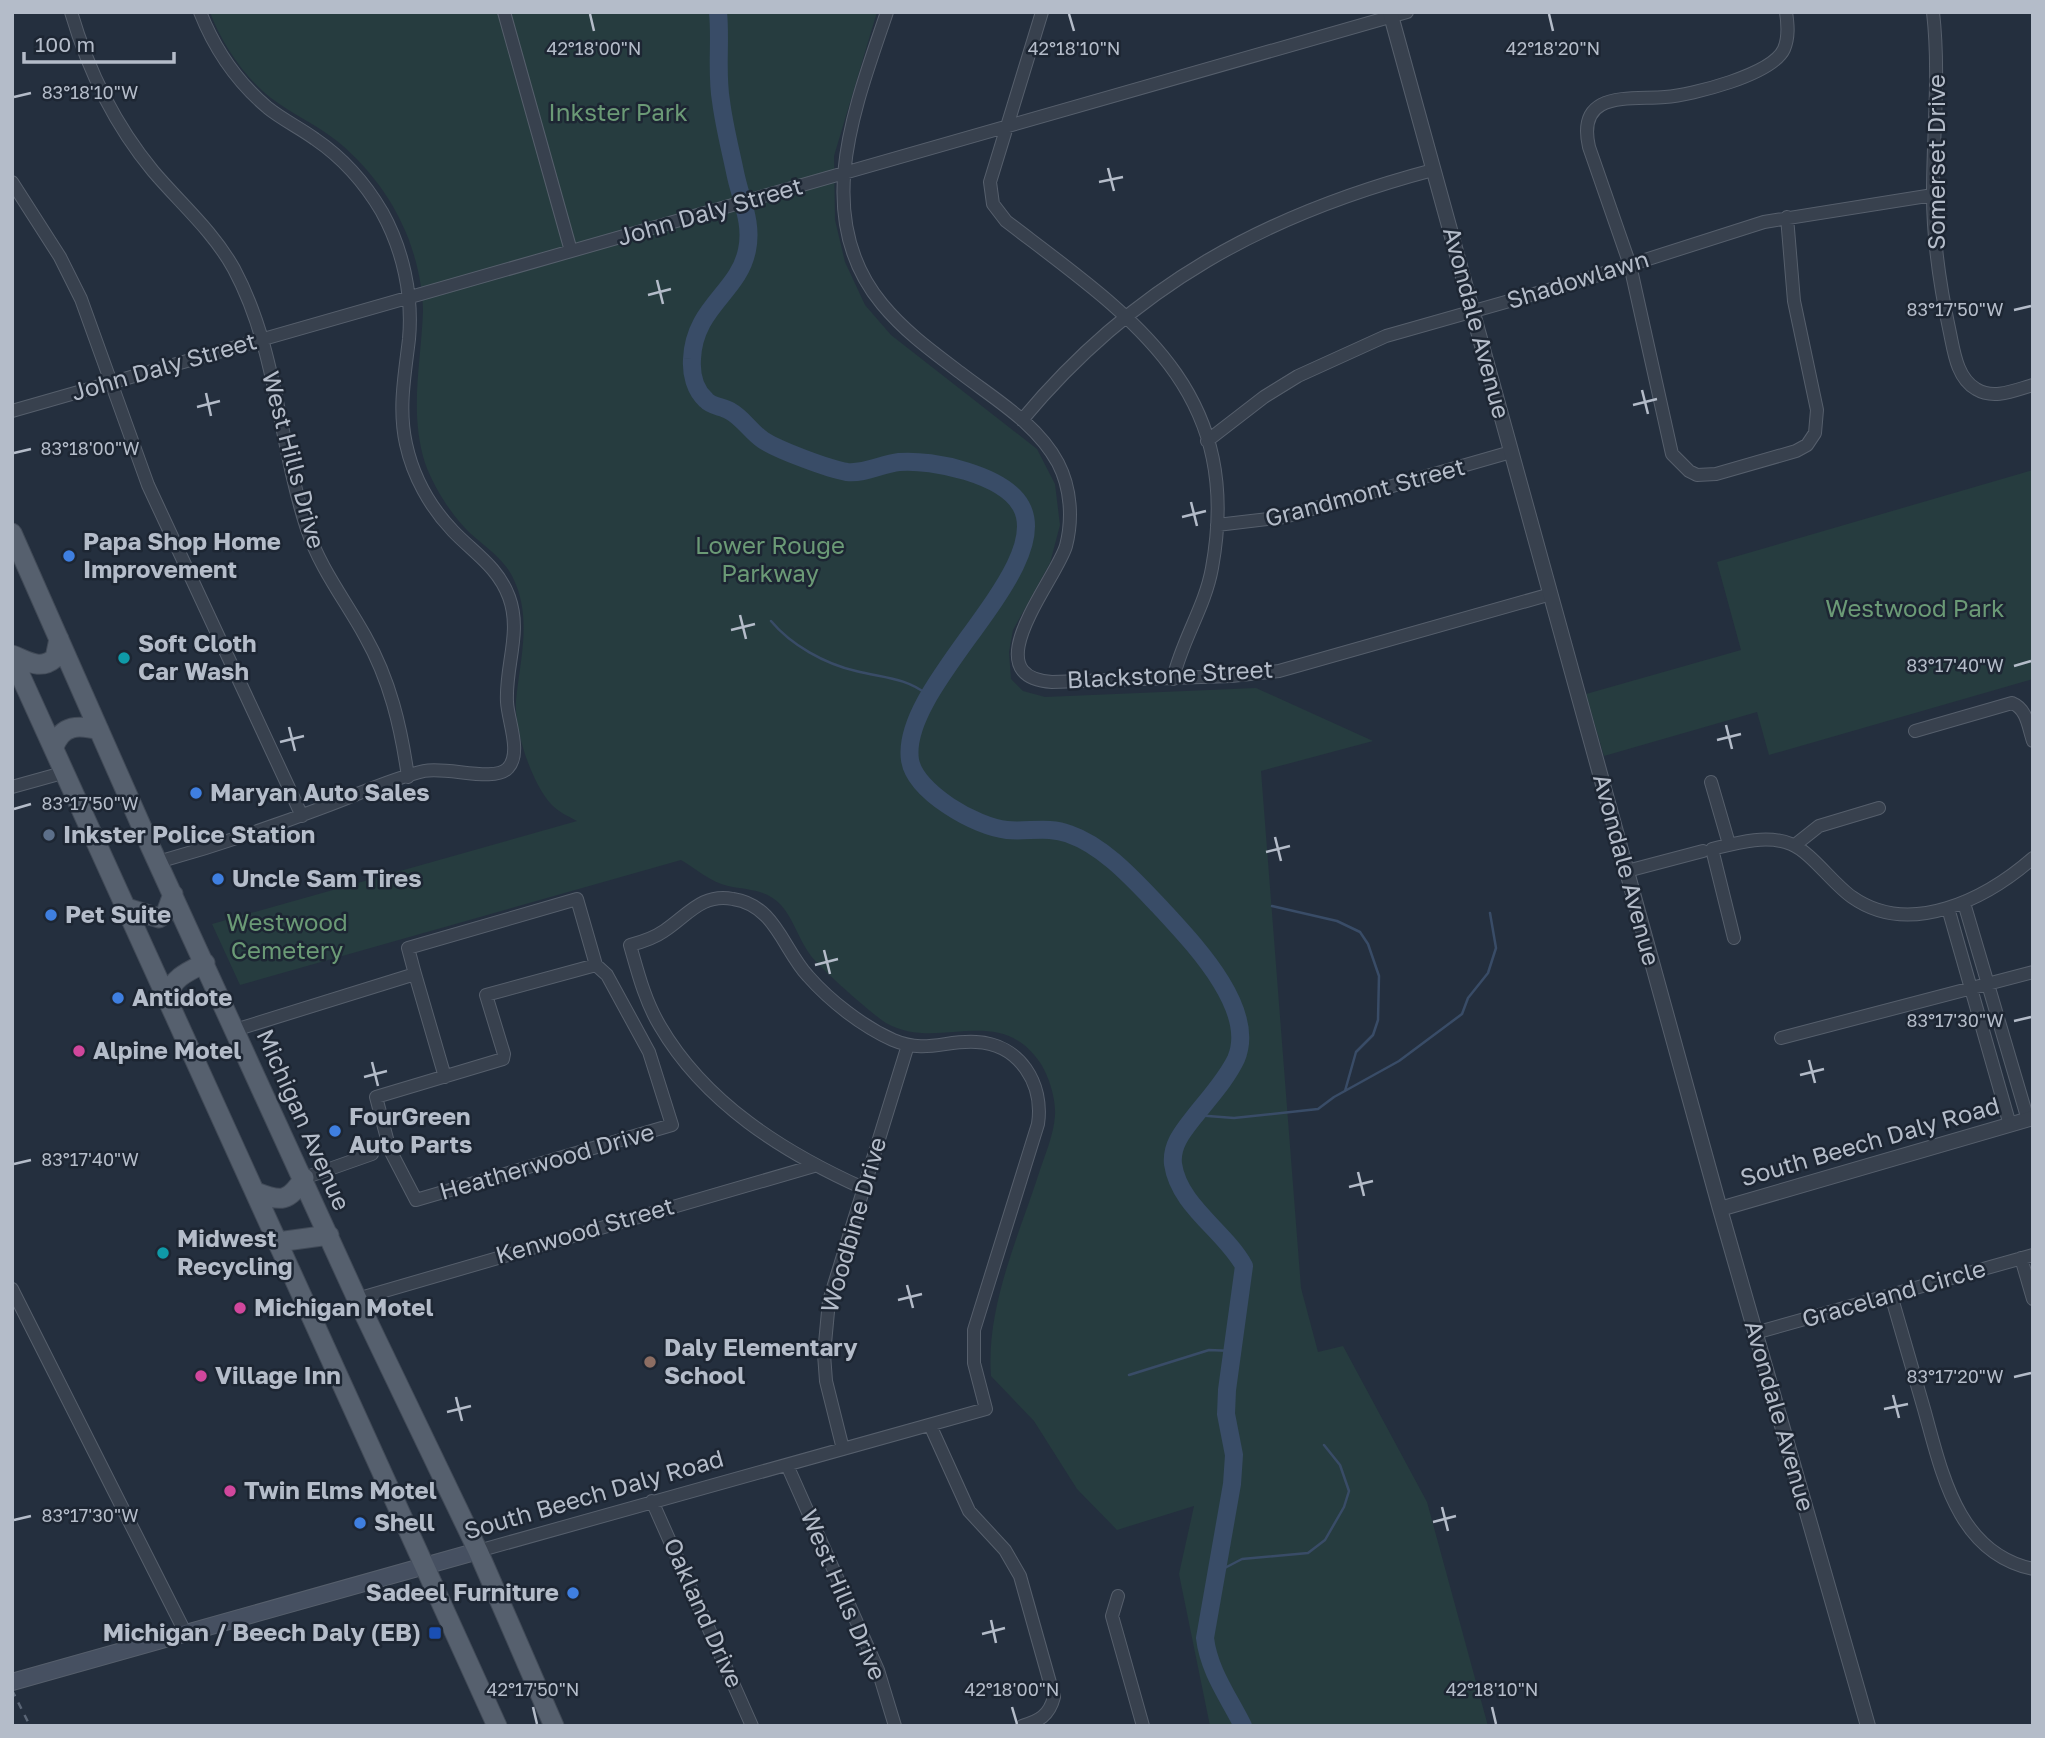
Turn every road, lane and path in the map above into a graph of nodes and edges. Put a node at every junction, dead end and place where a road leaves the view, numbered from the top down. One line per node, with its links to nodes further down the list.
1 (71, 12): 21 (street, West Hills Drive)
2 (200, 12): 18 (street)
3 (504, 12): 16 (street)
4 (887, 12): 12 (street)
5 (1042, 12): 10 (street)
6 (1407, 12): 9 (street, John Daly Street)
7 (1786, 12): 17 (street)
8 (1933, 12): 14 (street, Somerset Drive)
9 (1390, 15): 10 (street, John Daly Street); 11 (street, Avondale Avenue)
10 (1006, 126): 12 (street, John Daly Street); 20 (street)
11 (1433, 170): 19 (street, Avondale Avenue); 20 (street)
12 (844, 174): 16 (street, John Daly Street); 25 (street)
13 (12, 182): 22 (street)
14 (1933, 195): 15 (street, Shadowlawn); 23 (street, Somerset Drive)
15 (1787, 217): 17 (street, Shadowlawn); 17 (street)
16 (571, 251): 18 (street, John Daly Street)
17 (1630, 265): 19 (street, Shadowlawn)
18 (409, 298): 21 (street, John Daly Street); 39 (street)
19 (1473, 312): 26 (street, Shadowlawn); 27 (street, Avondale Avenue)
20 (1127, 316): 25 (street); 26 (street)
21 (261, 339): 22 (street, John Daly Street); 39 (street, West Hills Drive)
22 (111, 382): 24 (street, John Daly Street); 43 (street)
23 (2033, 385)
24 (12, 411)
25 (1022, 421): 33 (street, Blackstone Street)
26 (1207, 441): 28 (street)
27 (1511, 452): 28 (street, Grandmont Street); 30 (street, Avondale Avenue)
28 (1217, 525): 33 (street)
29 (12, 533): 31 (main road, Michigan Avenue)
30 (1551, 594): 33 (street, Blackstone Street); 49 (street, Avondale Avenue)
31 (59, 639): 32 (main road); 34 (main road, Michigan Avenue)
32 (12, 656): 37 (main road)
33 (1173, 679)
34 (99, 730): 37 (main road); 48 (main road, Michigan Avenue)
35 (1915, 731): 36 (street)
36 (2033, 741)
37 (54, 747): 38 (main road)
38 (66, 772): 41 (street); 52 (main road)
39 (408, 777): 43 (street)
40 (1711, 782): 44 (street)
41 (12, 787)
42 (1880, 808): 45 (street)
43 (302, 816): 48 (street)
44 (1729, 844): 45 (street); 54 (street)
45 (1795, 845): 53 (street)
46 (1703, 851): 49 (street)
47 (2033, 859): 51 (street)
48 (158, 862): 50 (main road, Michigan Avenue)
49 (1627, 871): 73 (street, Avondale Avenue)
50 (173, 894): 52 (main road); 55 (main road, Michigan Avenue)
51 (1964, 903): 53 (street); 59 (street)
52 (127, 908): 61 (main road)
53 (1948, 908): 60 (street)
54 (1734, 938)
55 (205, 963): 61 (main road); 62 (main road, Michigan Avenue)
56 (596, 965): 58 (street, Heatherwood Drive); 65 (street, Heatherwood Drive); 65 (street, Heatherwood Drive)
57 (2033, 972): 59 (street)
58 (415, 974): 62 (street); 65 (street)
59 (1988, 985): 60 (street); 66 (street)
60 (1971, 989): 63 (street); 67 (street)
61 (167, 996): 72 (main road)
62 (235, 1030): 70 (main road, Michigan Avenue)
63 (1781, 1038)
64 (908, 1045): 69 (street); 71 (street, Woodbine Drive); 82 (street, South Beech Daly Road)
65 (445, 1077)
66 (2031, 1119): 67 (street, South Beech Daly Road)
67 (2010, 1125): 73 (street, South Beech Daly Road)
68 (372, 1154): 70 (street)
69 (814, 1166): 71 (street); 79 (street, Kenwood Street)
70 (304, 1178): 72 (main road); 74 (main road, Michigan Avenue)
71 (863, 1188): 83 (street, Woodbine Drive)
72 (256, 1192): 75 (main road)
73 (1720, 1209): 81 (street, Avondale Avenue)
74 (329, 1235): 75 (main road); 79 (main road, Michigan Avenue)
75 (278, 1242): 87 (main road)
76 (2027, 1256): 78 (street, Graceland Circle); 80 (street)
77 (12, 1289): 90 (street)
78 (1891, 1295): 81 (street, Graceland Circle); 88 (street)
79 (357, 1299): 86 (main road, Michigan Avenue)
80 (2033, 1300)
81 (1755, 1333): 98 (street, Avondale Avenue)
82 (930, 1425): 83 (street, South Beech Daly Road); 96 (street)
83 (843, 1449): 84 (street, South Beech Daly Road)
84 (787, 1465): 85 (street, South Beech Daly Road); 95 (street, West Hills Drive)
85 (652, 1501): 86 (street, South Beech Daly Road); 94 (street, Oakland Drive)
86 (478, 1551): 87 (main road, South Beech Daly Road); 93 (main road, Michigan Avenue)
87 (423, 1567): 90 (main road, South Beech Daly Road); 92 (main road)
88 (2033, 1569)
89 (1118, 1596): 97 (street)
90 (186, 1634): 91 (main road, South Beech Daly Road)
91 (12, 1682)
92 (497, 1726)
93 (554, 1726)
94 (752, 1726)
95 (895, 1726)
96 (1022, 1726)
97 (1143, 1726)
98 (1868, 1726)

